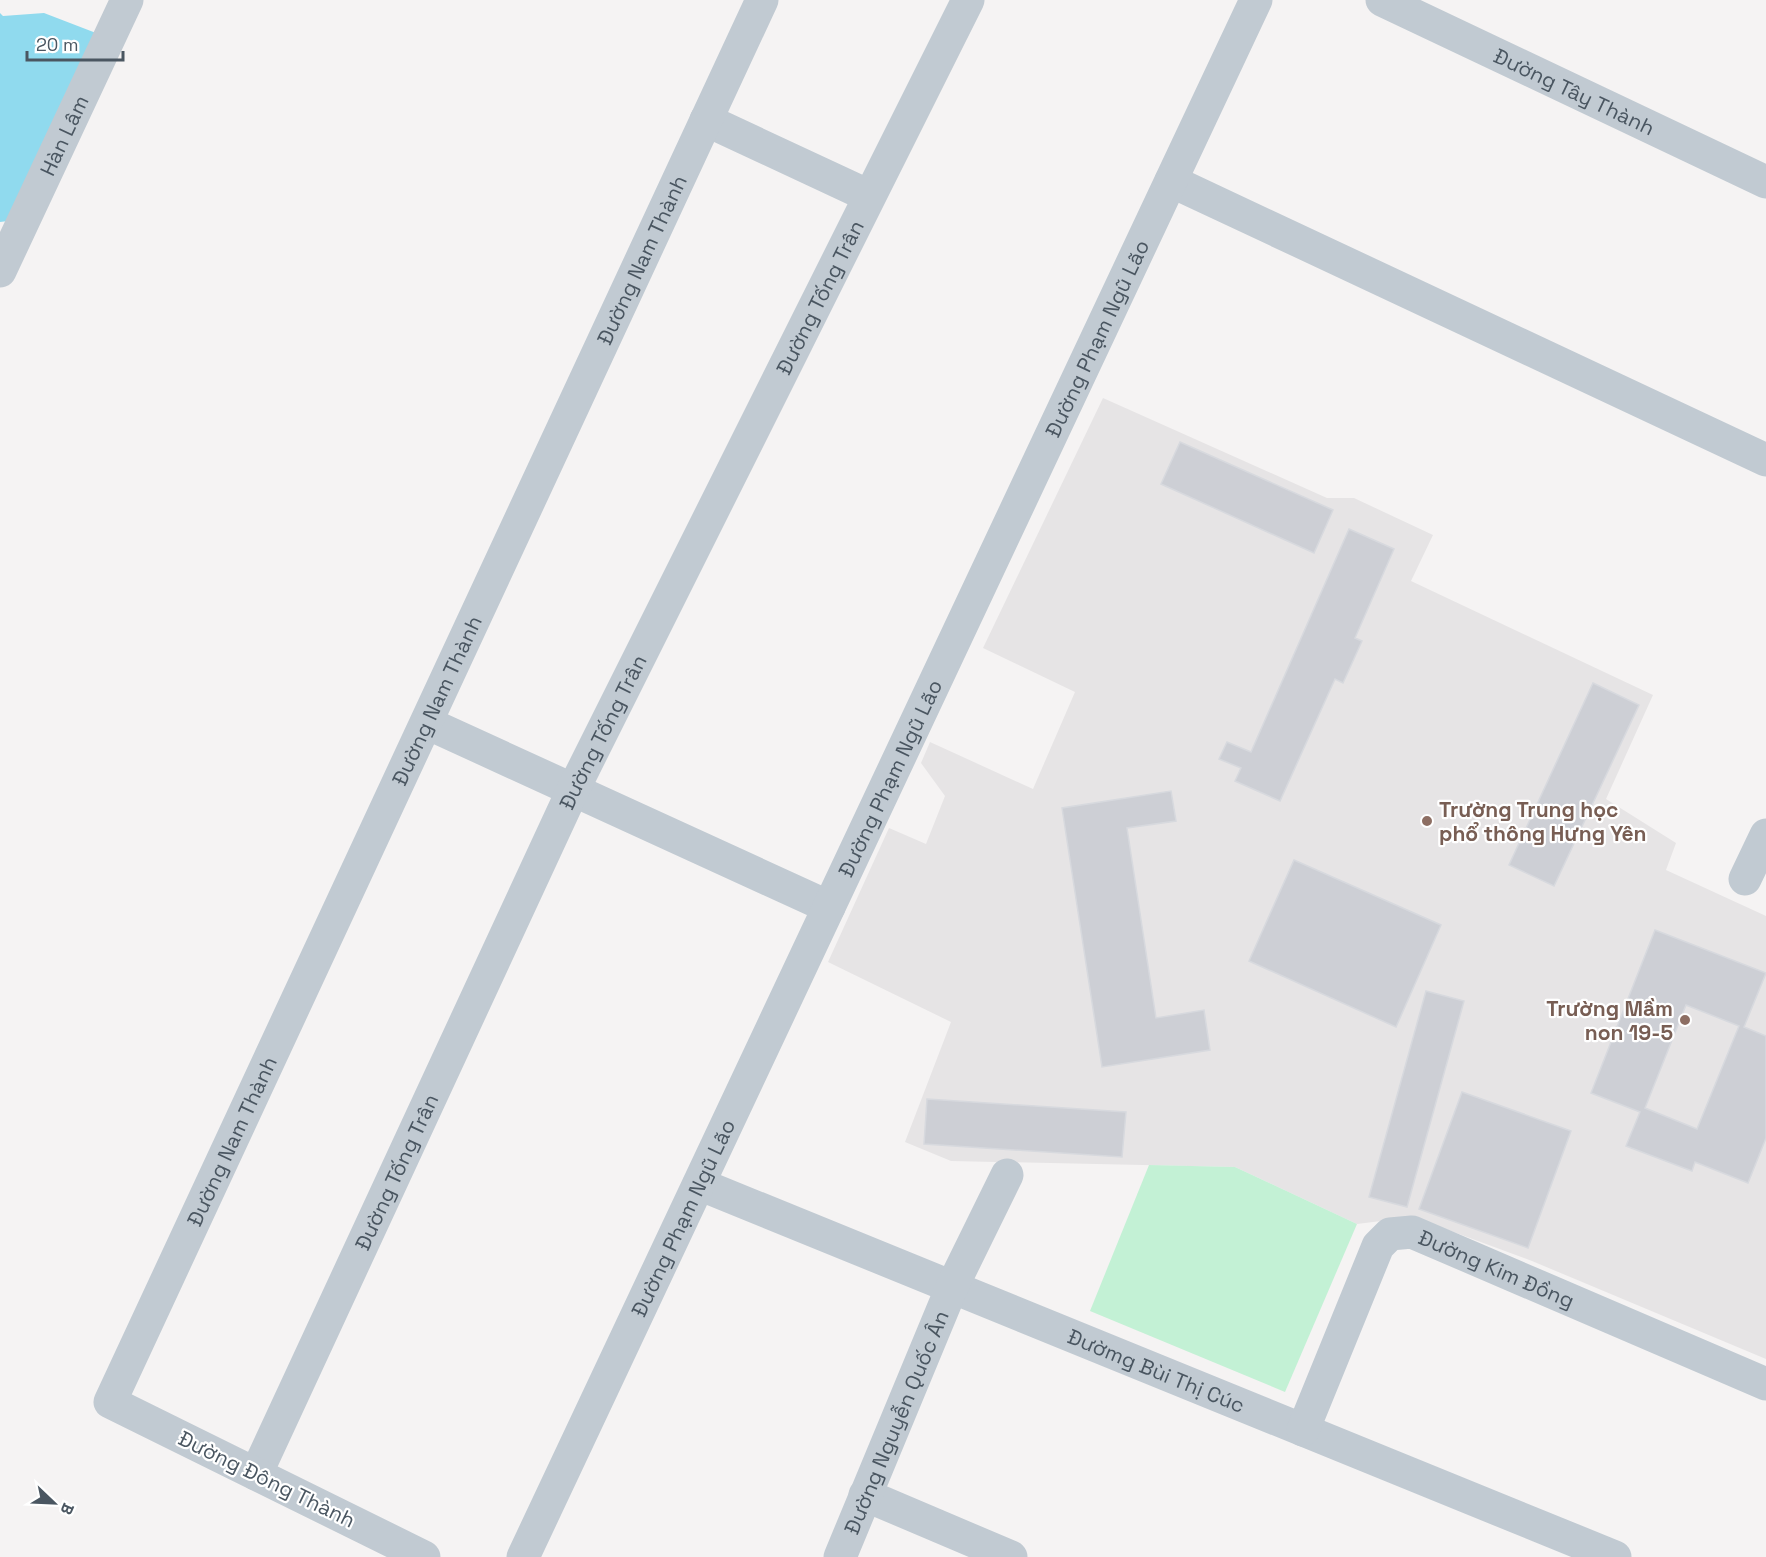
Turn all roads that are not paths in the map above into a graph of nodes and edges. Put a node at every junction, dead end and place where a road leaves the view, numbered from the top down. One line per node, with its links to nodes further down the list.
1 (127, 0): 10 (street, Hàn Lâm)
2 (762, 0): 6 (street, Đường Nam Thành)
3 (968, 0): 9 (street, Đường Tống Trân)
4 (1256, 0): 7 (street, Đường Phạm Ngũ Lão)
5 (1382, 0): 8 (street, Đường Tây Thành)
6 (706, 120): 9 (street); 12 (street, Đường Nam Thành)
7 (1171, 181): 11 (street); 16 (street, Đường Phạm Ngũ Lão)
8 (1766, 182)
9 (870, 196): 13 (street, Đường Tống Trân)
10 (0, 271)
11 (1766, 460)
12 (427, 723): 13 (street); 21 (street, Đường Nam Thành)
13 (573, 790): 16 (street); 23 (street, Đường Tống Trân)
14 (1766, 835): 15 (street)
15 (1745, 879)
16 (829, 907): 18 (street, Đường Phạm Ngũ Lão)
17 (1007, 1176): 19 (street, Đường Nguyễn Quốc Ân)
18 (699, 1184): 19 (street, Đườmg Bùi Thị Cúc); 26 (street, Đường Phạm Ngũ Lão)
19 (952, 1287): 22 (street, Đườmg Bùi Thị Cúc); 24 (street, Đường Nguyễn Quốc Ân)
20 (1766, 1384): 22 (street, Đường Kim Đồng)
21 (110, 1402): 23 (street, Đường Đông Thành)
22 (1303, 1430): 29 (street, Đườmg Bùi Thị Cúc)
23 (256, 1474): 25 (street, Đường Đông Thành)
24 (865, 1495): 27 (street, Đường Nguyễn Quốc Ân); 28 (street)
25 (424, 1557)
26 (523, 1557)
27 (840, 1557)
28 (1011, 1557)
29 (1615, 1557)

